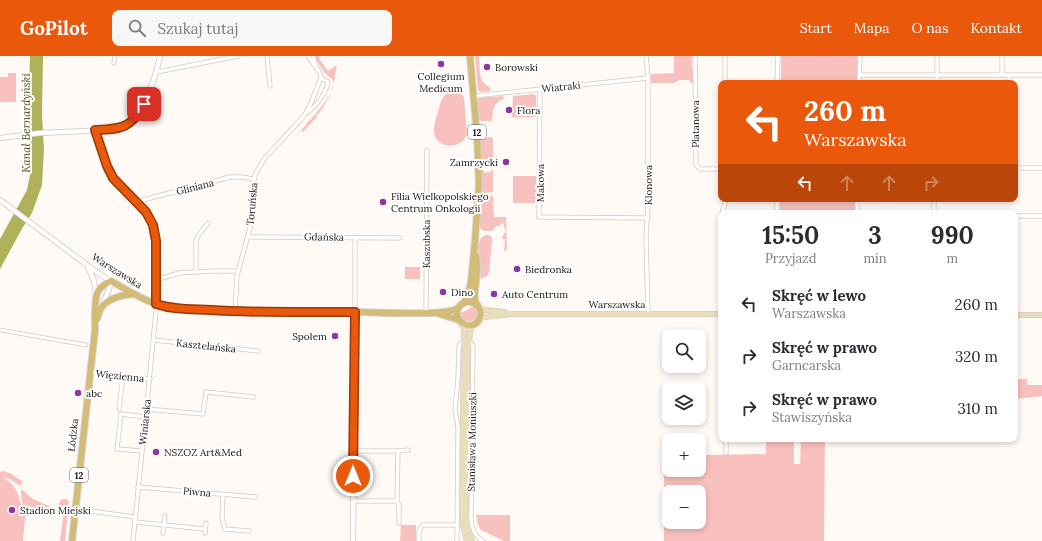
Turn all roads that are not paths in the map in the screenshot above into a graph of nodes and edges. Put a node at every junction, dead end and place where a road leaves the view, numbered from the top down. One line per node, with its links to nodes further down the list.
1 (115, 56): 15 (street)
2 (160, 56): 17 (street)
3 (238, 56): 17 (street)
4 (267, 56): 30 (street)
5 (308, 56): 16 (street)
6 (313, 56): 16 (street)
7 (470, 56): 33 (main road, 12)
8 (646, 56): 24 (street, Klonowa)
9 (695, 56): 41 (street, Platanowa)
10 (724, 56): 25 (street)
11 (778, 56): 26 (street)
12 (860, 56): 18 (street)
13 (937, 56): 19 (street)
14 (1002, 56): 20 (street)
15 (114, 63)
16 (316, 66): 23 (street)
17 (157, 72): 36 (street)
18 (860, 74): 19 (street); 27 (street)
19 (937, 75): 20 (street); 28 (street)
20 (1002, 75): 22 (street)
21 (1042, 75): 22 (street)
22 (1009, 76): 29 (street)
23 (321, 78): 32 (street, Toruńska); 34 (street)
24 (648, 78): 31 (street, Wiatraki); 47 (street, Klonowa)
25 (725, 80)
26 (777, 80)
27 (859, 80)
28 (937, 80)
29 (1009, 80)
30 (270, 86)
31 (540, 89): 33 (street, Wiatraki); 47 (street, Makowa)
32 (314, 95): 34 (street); 35 (street, Toruńska)
33 (474, 96): 52 (main road, 12)
34 (322, 98): 35 (street, Toruńska)
35 (306, 113): 42 (street, Toruńska)
36 (95, 130): 37 (street); 44 (street, Winiarska)
37 (0, 138)
38 (426, 150): 67 (street, Kaszubska)
39 (1018, 168): 40 (street)
40 (1042, 168)
41 (718, 169)
42 (254, 179): 44 (street, Gliniana); 49 (street, Toruńska)
43 (0, 200): 53 (street, Warszawska)
44 (137, 203): 56 (street, Winiarska)
45 (1018, 216): 46 (street)
46 (1042, 216)
47 (648, 218): 70 (street, Klonowa)
48 (208, 223): 54 (street)
49 (248, 237): 50 (street, Gdańska); 55 (street, Toruńska)
50 (355, 238): 51 (street, Gdańska); 66 (street)
51 (400, 238)
52 (475, 241): 60 (main road, 12); 62 (main road, 12)
53 (86, 264): 57 (street, Warszawska); 59 (street)
54 (196, 271): 55 (street); 56 (street)
55 (238, 271): 65 (street, Toruńska)
56 (156, 280): 61 (street, Winiarska)
57 (111, 281): 58 (main road, Warszawska); 59 (main road); 63 (street)
58 (134, 294): 61 (main road, Warszawska); 63 (main road)
59 (96, 297): 77 (main road, Łódzka / 12)
60 (464, 302): 62 (main road); 64 (main road, 12)
61 (156, 304): 65 (main road, Warszawska); 78 (street, Winiarska)
62 (478, 306): 69 (main road, Warszawska); 75 (main road, 12)
63 (101, 308): 77 (main road, Łódzka / 12)
64 (458, 308): 68 (main road, Warszawska); 74 (main road)
65 (235, 312): 66 (main road, Warszawska)
66 (355, 312): 67 (main road, Warszawska); 92 (street)
67 (426, 313): 68 (main road, Warszawska)
68 (434, 313): 74 (main road, Warszawska)
69 (512, 314): 70 (main road, Warszawska); 75 (main road, Warszawska)
70 (648, 314): 71 (main road, Warszawska)
71 (718, 314)
72 (1018, 315): 73 (main road)
73 (1042, 315)
74 (460, 321): 75 (main road); 79 (main road, Stanisława Moniuszki)
75 (476, 322): 79 (main road, Stanisława Moniuszki)
76 (0, 330): 80 (street)
77 (94, 330): 82 (main road, Łódzka / 12)
78 (154, 340): 81 (street, Kasztelańska); 84 (street, Winiarska)
79 (466, 341): 107 (street, Stanisława Moniuszki); 115 (main road, Stanisława Moniuszki); 116 (main road, Stanisława Moniuszki); 117 (street, Stanisława Moniuszki)
80 (86, 345)
81 (258, 351)
82 (90, 372): 83 (street, Więzienna); 100 (main road, Łódzka / 12)
83 (123, 376): 84 (street, Więzienna); 86 (street)
84 (150, 379): 87 (street, Winiarska)
85 (254, 397): 87 (street)
86 (119, 409)
87 (146, 409): 88 (street, Winiarska)
88 (146, 417): 91 (street, Winiarska); 91 (street)
89 (726, 442): 94 (street)
90 (408, 450): 93 (street)
91 (142, 451): 95 (street, Winiarska)
92 (354, 451): 93 (street); 98 (street)
93 (398, 451): 99 (street)
94 (726, 453)
95 (138, 487): 96 (street, Piwna); 102 (street, Winiarska)
96 (223, 495): 97 (street, Piwna); 108 (street)
97 (255, 498)
98 (353, 501): 99 (street); 112 (street)
99 (397, 501): 104 (street)
100 (75, 509): 102 (street); 110 (main road, Łódzka / 12)
101 (165, 516): 106 (street)
102 (135, 517): 103 (street, Winiarska)
103 (135, 522): 106 (street); 111 (street, Winiarska)
104 (399, 522)
105 (206, 523): 106 (street)
106 (164, 525): 109 (street)
107 (457, 525): 113 (street); 114 (street, Stanisława Moniuszki)
108 (249, 531)
109 (163, 533)
110 (72, 541)
111 (133, 541)
112 (353, 541)
113 (419, 541)
114 (457, 541)
115 (466, 541)
116 (472, 541)
117 (483, 541)

